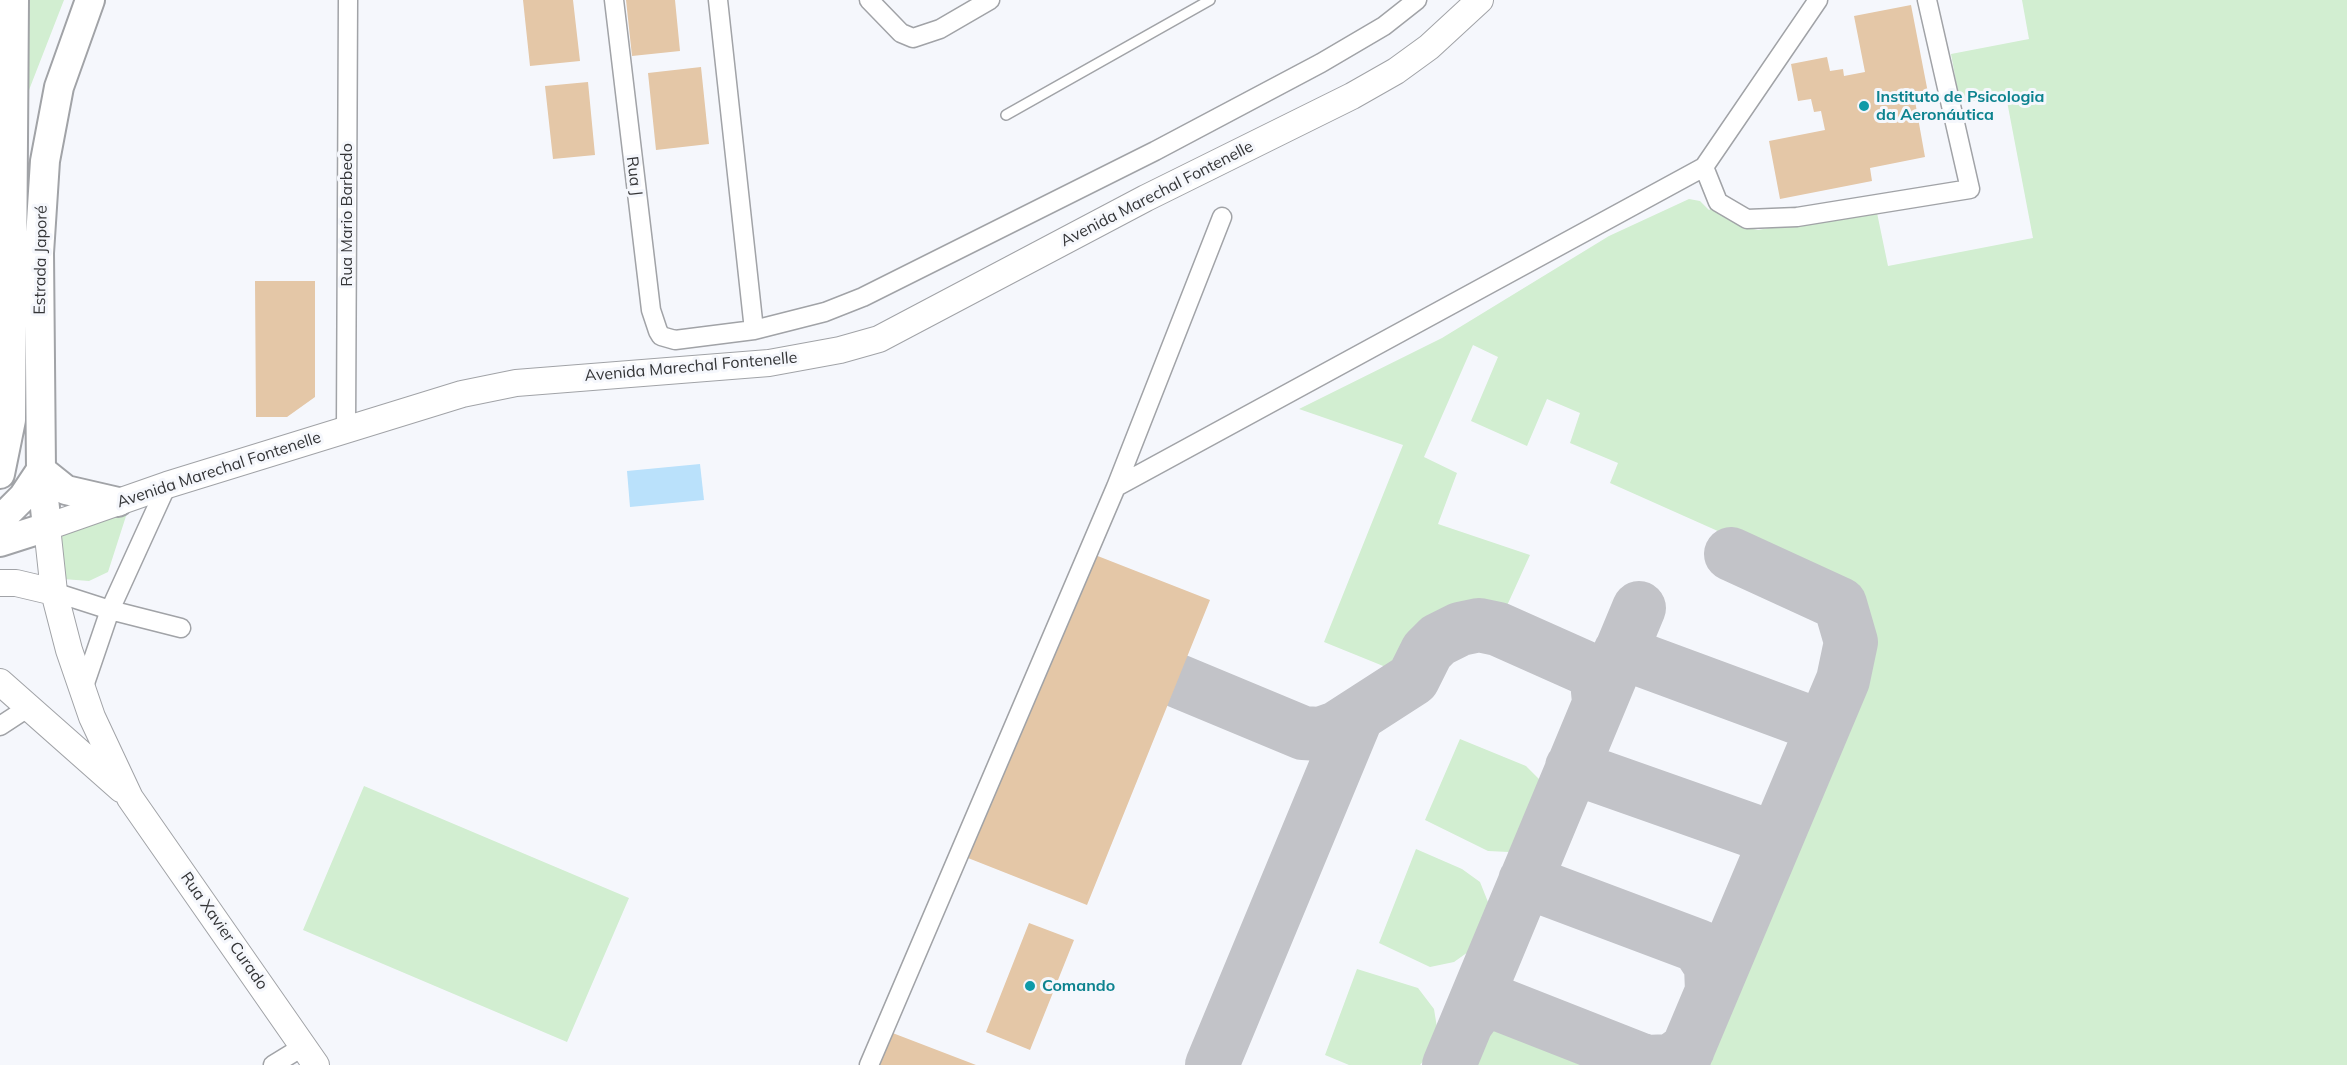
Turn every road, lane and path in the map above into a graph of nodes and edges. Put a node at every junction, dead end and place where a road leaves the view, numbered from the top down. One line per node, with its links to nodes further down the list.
1 (14, 0): 19 (main road)
2 (90, 0): 18 (main road, Estrada Japoré)
3 (348, 0): 17 (street, Rua Mario Barbedo)
4 (614, 0): 16 (street, Rua J)
5 (718, 0): 16 (street)
6 (869, 0): 7 (street)
7 (990, 0)
8 (1210, 0): 13 (lane)
9 (1417, 0): 16 (street)
10 (1480, 0): 17 (main road, Avenida Marechal Fontenelle)
11 (1818, 0): 14 (street)
12 (1927, 0): 14 (street)
13 (1006, 115)
14 (1704, 167): 21 (street)
15 (1222, 216): 21 (street)
16 (753, 330)
17 (346, 429): 20 (main road, Avenida Marechal Fontenelle)
18 (41, 470): 22 (main road); 23 (main road); 24 (main road, Estrada Japoré)
19 (0, 474)
20 (166, 485): 22 (main road, Avenida Marechal Fontenelle); 28 (street)
21 (1116, 487): 37 (street)
22 (118, 502): 24 (main road, Avenida Marechal Fontenelle)
23 (0, 520)
24 (47, 527): 25 (main road); 27 (main road, Rua Xavier Curado)
25 (0, 542)
26 (0, 583): 27 (main road)
27 (54, 592): 28 (street); 31 (main road, Rua Xavier Curado)
28 (110, 610): 29 (street); 31 (street)
29 (181, 628)
30 (0, 682): 32 (main road, Rua Xavier Curado)
31 (82, 692): 34 (main road, Rua Xavier Curado)
32 (29, 707): 33 (street); 34 (main road, Rua Xavier Curado)
33 (0, 726)
34 (130, 798): 35 (main road, Rua Xavier Curado)
35 (310, 1055): 36 (street)
36 (273, 1065)
37 (869, 1065)

